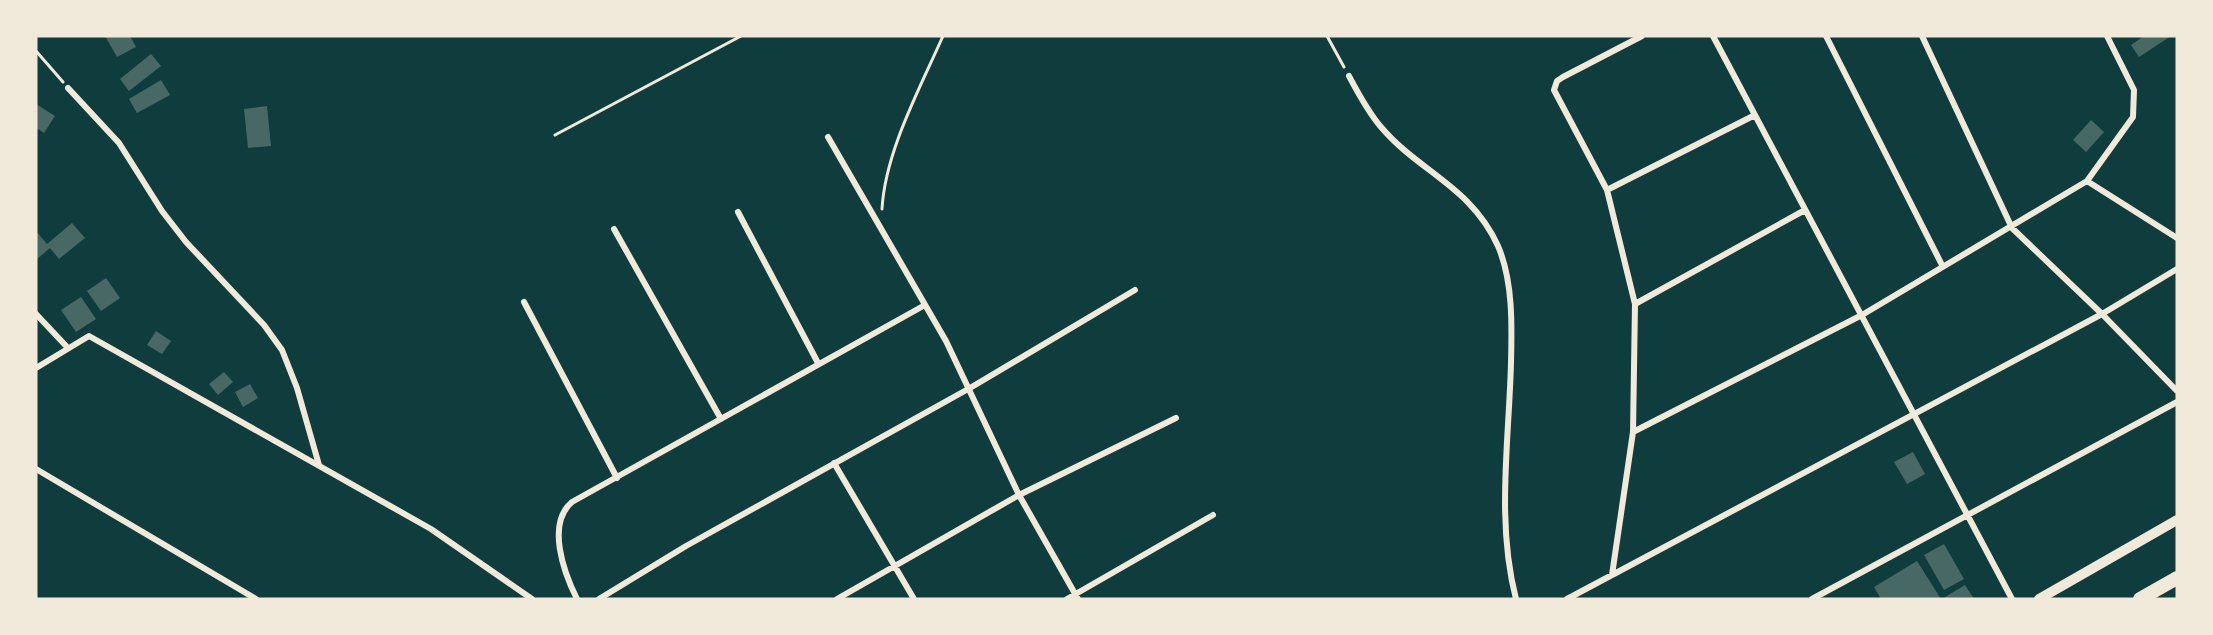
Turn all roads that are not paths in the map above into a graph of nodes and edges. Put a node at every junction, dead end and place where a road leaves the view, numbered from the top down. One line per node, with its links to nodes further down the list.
1 (1641, 36): 11 (street)
2 (1713, 36): 8 (street)
3 (1827, 36): 17 (street)
4 (1922, 36): 14 (street)
5 (2107, 36): 10 (street)
6 (1349, 76): 55 (street)
7 (68, 88): 37 (street)
8 (1755, 116): 11 (street); 12 (street)
9 (828, 137): 22 (street)
10 (2087, 182): 14 (street); 16 (street)
11 (1607, 190): 21 (street)
12 (1805, 210): 21 (street); 25 (street)
13 (738, 212): 27 (street)
14 (2012, 228): 17 (street); 24 (street)
15 (614, 230): 34 (street)
16 (2177, 238)
17 (1942, 265): 25 (street)
18 (2177, 269): 24 (street)
19 (1135, 290): 29 (street)
20 (524, 302): 39 (street)
21 (1635, 304): 35 (street)
22 (925, 306): 27 (street); 29 (street)
23 (36, 314): 26 (street)
24 (2102, 314): 30 (street); 32 (street)
25 (1862, 315): 32 (street); 35 (street)
26 (68, 348): 28 (street); 37 (street)
27 (818, 363): 34 (street)
28 (36, 368)
29 (970, 388): 36 (street); 40 (street)
30 (2177, 392)
31 (2177, 402): 42 (street)
32 (1914, 413): 42 (street); 45 (street)
33 (1176, 418): 40 (street)
34 (721, 419): 39 (street)
35 (1633, 432): 45 (street)
36 (834, 463): 44 (street); 51 (street)
37 (319, 465): 49 (street)
38 (36, 469): 48 (street)
39 (617, 478): 50 (street)
40 (1019, 495): 44 (street); 47 (street)
41 (1213, 515): 47 (street)
42 (1968, 515): 57 (street); 58 (street)
43 (2177, 520): 59 (street)
44 (893, 566): 52 (street); 53 (street)
45 (1612, 575): 56 (street)
46 (2177, 578): 60 (highway)
47 (1077, 596): 54 (street)
48 (256, 599)
49 (532, 599)
50 (577, 599)
51 (599, 599)
52 (837, 599)
53 (914, 599)
54 (1066, 599)
55 (1515, 599)
56 (1567, 599)
57 (1812, 599)
58 (2012, 599)
59 (2039, 599)
60 (2140, 599)

